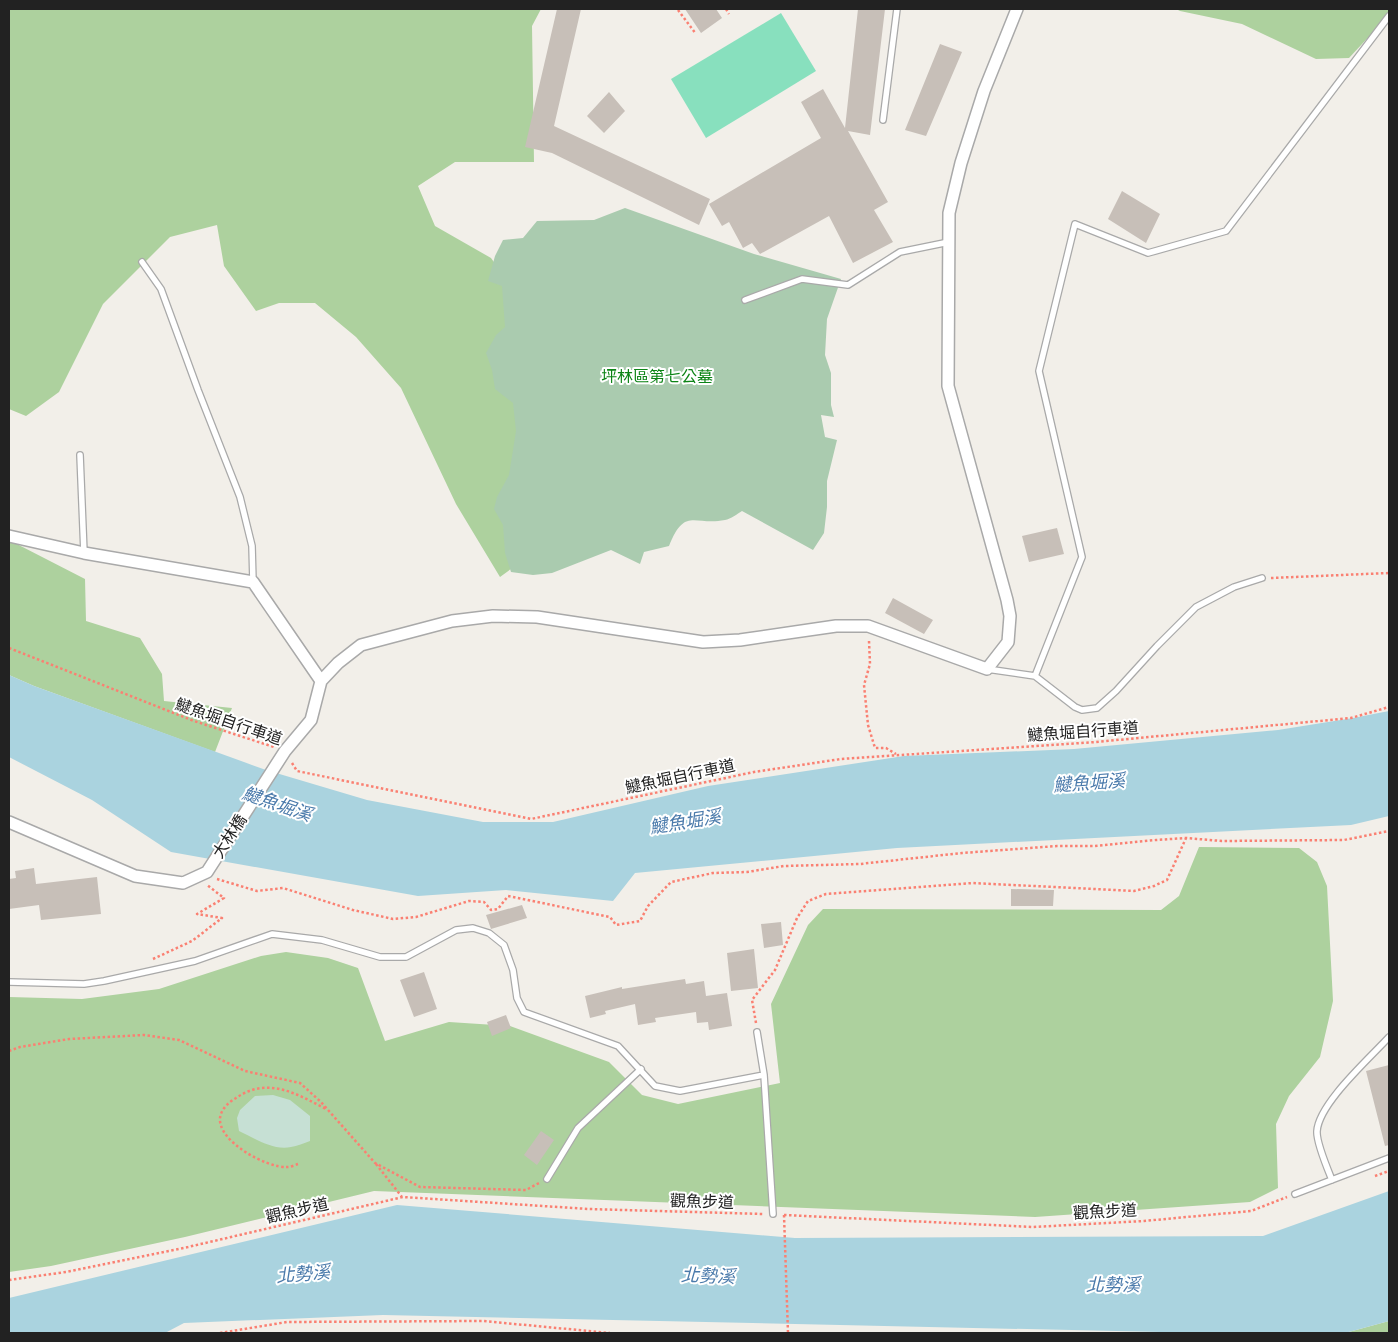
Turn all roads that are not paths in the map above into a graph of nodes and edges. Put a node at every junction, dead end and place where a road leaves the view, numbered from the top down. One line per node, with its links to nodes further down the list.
1 (897, 9): 4 (lane)
2 (1017, 9): 5 (street)
3 (1389, 16): 14 (lane)
4 (882, 120)
5 (949, 242): 7 (lane); 13 (street)
6 (142, 262): 12 (lane)
7 (745, 300)
8 (80, 456): 10 (lane)
9 (9, 536): 10 (street)
10 (84, 554): 12 (street)
11 (1262, 578): 14 (lane)
12 (254, 582): 15 (street)
13 (986, 669): 14 (lane); 15 (street)
14 (1035, 676)
15 (321, 682): 16 (street, 大林橋)
16 (9, 822)
17 (9, 982): 20 (lane)
18 (757, 1032): 21 (lane)
19 (1389, 1037): 24 (lane)
20 (641, 1069): 21 (lane); 23 (lane)
21 (764, 1076): 26 (lane)
22 (1389, 1158): 24 (lane)
23 (547, 1179)
24 (1332, 1180): 25 (lane)
25 (1295, 1194)
26 (773, 1214)

